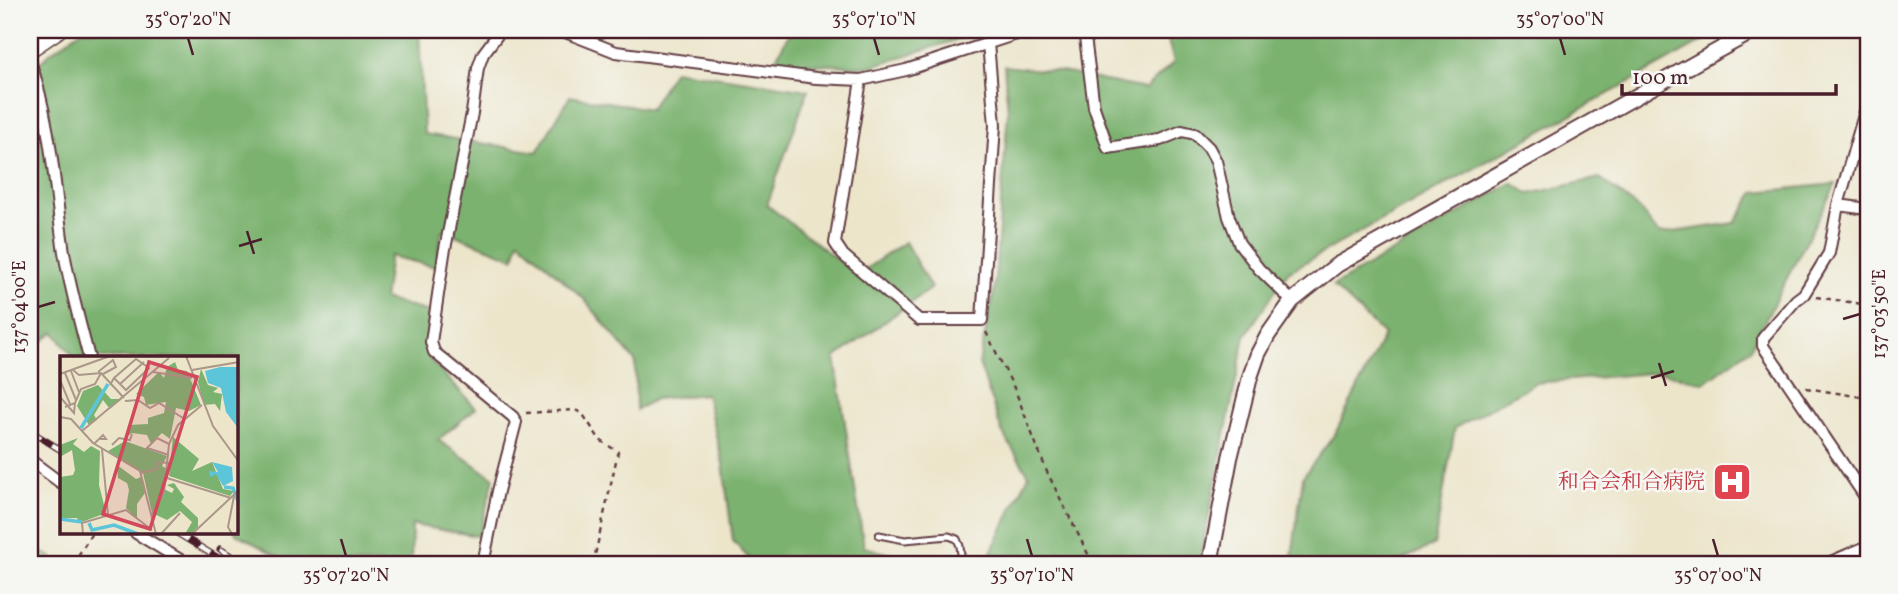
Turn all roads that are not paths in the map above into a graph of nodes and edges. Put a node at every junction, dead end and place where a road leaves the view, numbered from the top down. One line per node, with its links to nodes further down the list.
1 (58, 30): 9 (main road)
2 (501, 30): 24 (street)
3 (560, 30): 11 (street)
4 (1029, 30): 8 (street)
5 (1084, 30): 15 (street)
6 (1762, 30): 7 (street)
7 (1741, 33): 15 (street)
8 (988, 43): 11 (street); 11 (street)
9 (30, 49)
10 (30, 61): 16 (street)
11 (861, 80)
12 (1868, 102): 13 (street)
13 (1838, 205): 14 (street); 19 (street)
14 (1868, 209)
15 (1293, 301): 26 (street)
16 (89, 356)
17 (30, 460): 18 (street)
18 (60, 482)
19 (1868, 501)
20 (138, 534): 23 (street)
21 (879, 535): 25 (lane)
22 (1868, 546): 27 (street)
23 (187, 564)
24 (483, 564)
25 (962, 564)
26 (1210, 564)
27 (1826, 564)

